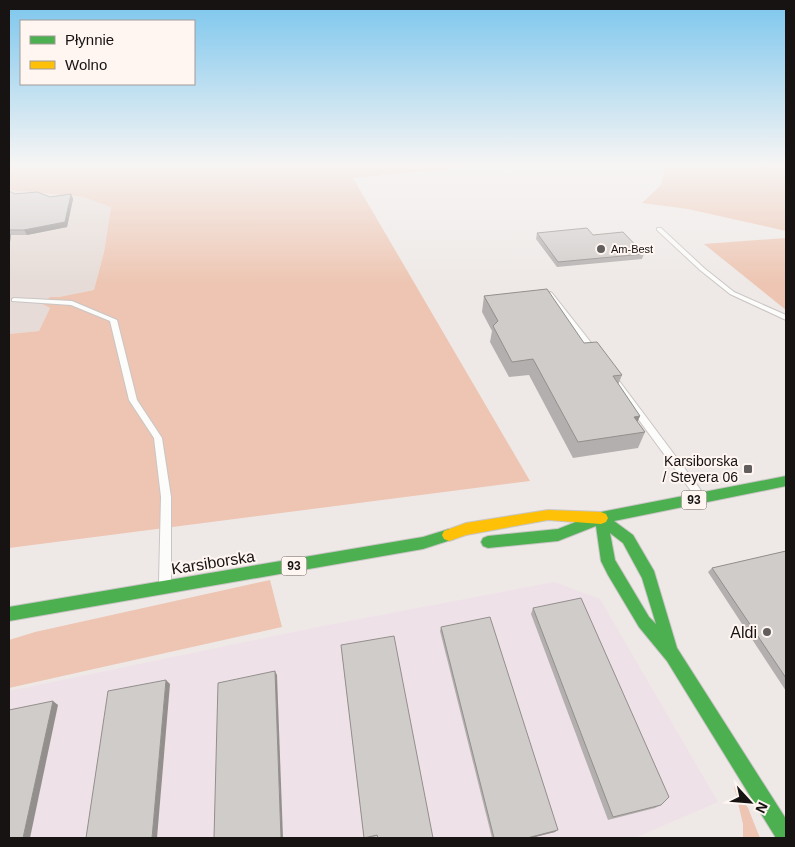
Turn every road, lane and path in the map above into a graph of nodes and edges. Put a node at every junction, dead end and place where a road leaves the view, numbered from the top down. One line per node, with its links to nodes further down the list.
1 (659, 229): 4 (lane)
2 (548, 292): 5 (lane)
3 (14, 300): 13 (lane)
4 (786, 318)
5 (596, 355)
6 (614, 379): 8 (lane)
7 (786, 481): 8 (main road, Karsiborska / 93)
8 (702, 498): 9 (main road, Karsiborska / 93)
9 (602, 518): 10 (main road, Karsiborska / 93); 11 (main road, Karsiborska / 93); 15 (main road); 15 (main road)
10 (423, 543): 12 (main road, Karsiborska / 93); 13 (main road, Karsiborska / 93)
11 (479, 543)
12 (461, 544)
13 (165, 587): 14 (main road, Karsiborska / 93)
14 (9, 614)
15 (673, 655): 16 (main road)
16 (786, 836)

